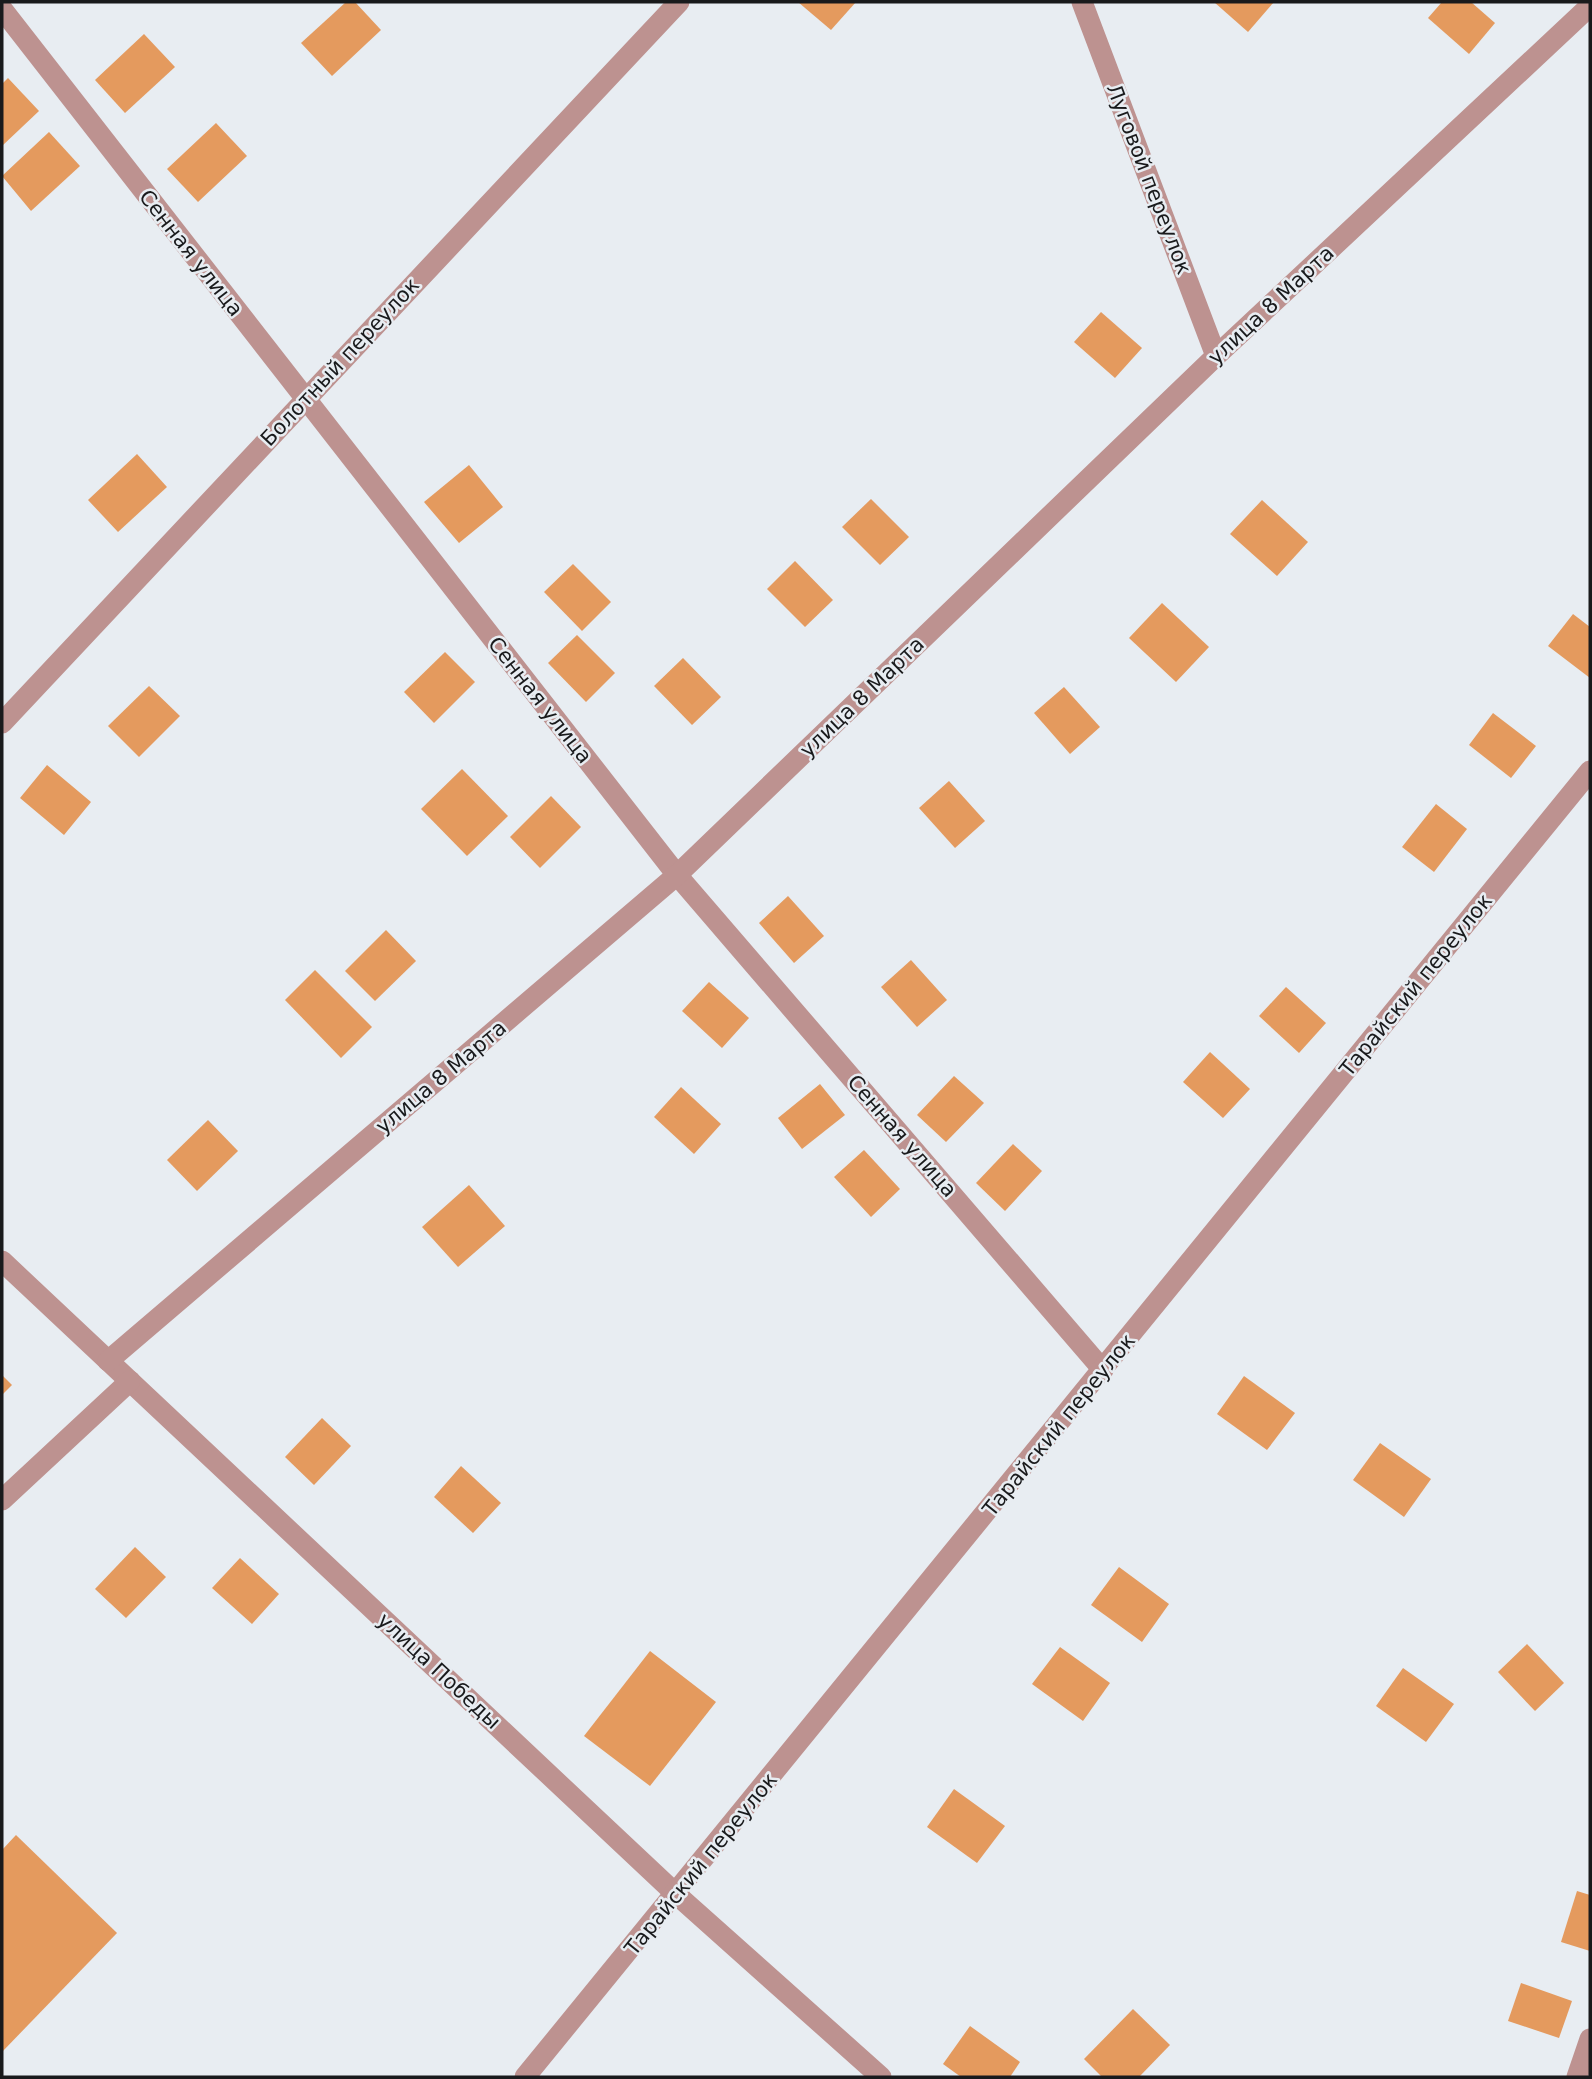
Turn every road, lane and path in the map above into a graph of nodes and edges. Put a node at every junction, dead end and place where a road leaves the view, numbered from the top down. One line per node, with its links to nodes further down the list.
1 (679, 2): 6 (street, Болотный переулок)
2 (1082, 2): 5 (street, Луговой переулок)
3 (1590, 6): 5 (street, улица 8 Марта)
4 (2, 9): 6 (street, Сенная улица)
5 (1216, 356): 9 (street, улица 8 Марта)
6 (305, 400): 7 (street, Болотный переулок); 9 (street, Сенная улица)
7 (2, 723)
8 (1590, 771): 12 (street, Тарайский переулок)
9 (677, 875): 11 (street, улица 8 Марта); 12 (street, Сенная улица)
10 (2, 1261): 11 (street, улица Победы)
11 (108, 1361): 13 (street, улица Победы)
12 (1103, 1370): 15 (street, Тарайский переулок)
13 (130, 1381): 14 (street); 15 (street, улица Победы)
14 (2, 1500)
15 (677, 1895): 17 (street, Тарайский переулок); 18 (street, улица Победы)
16 (1590, 2039): 19 (street)
17 (525, 2077)
18 (881, 2077)
19 (1577, 2077)

